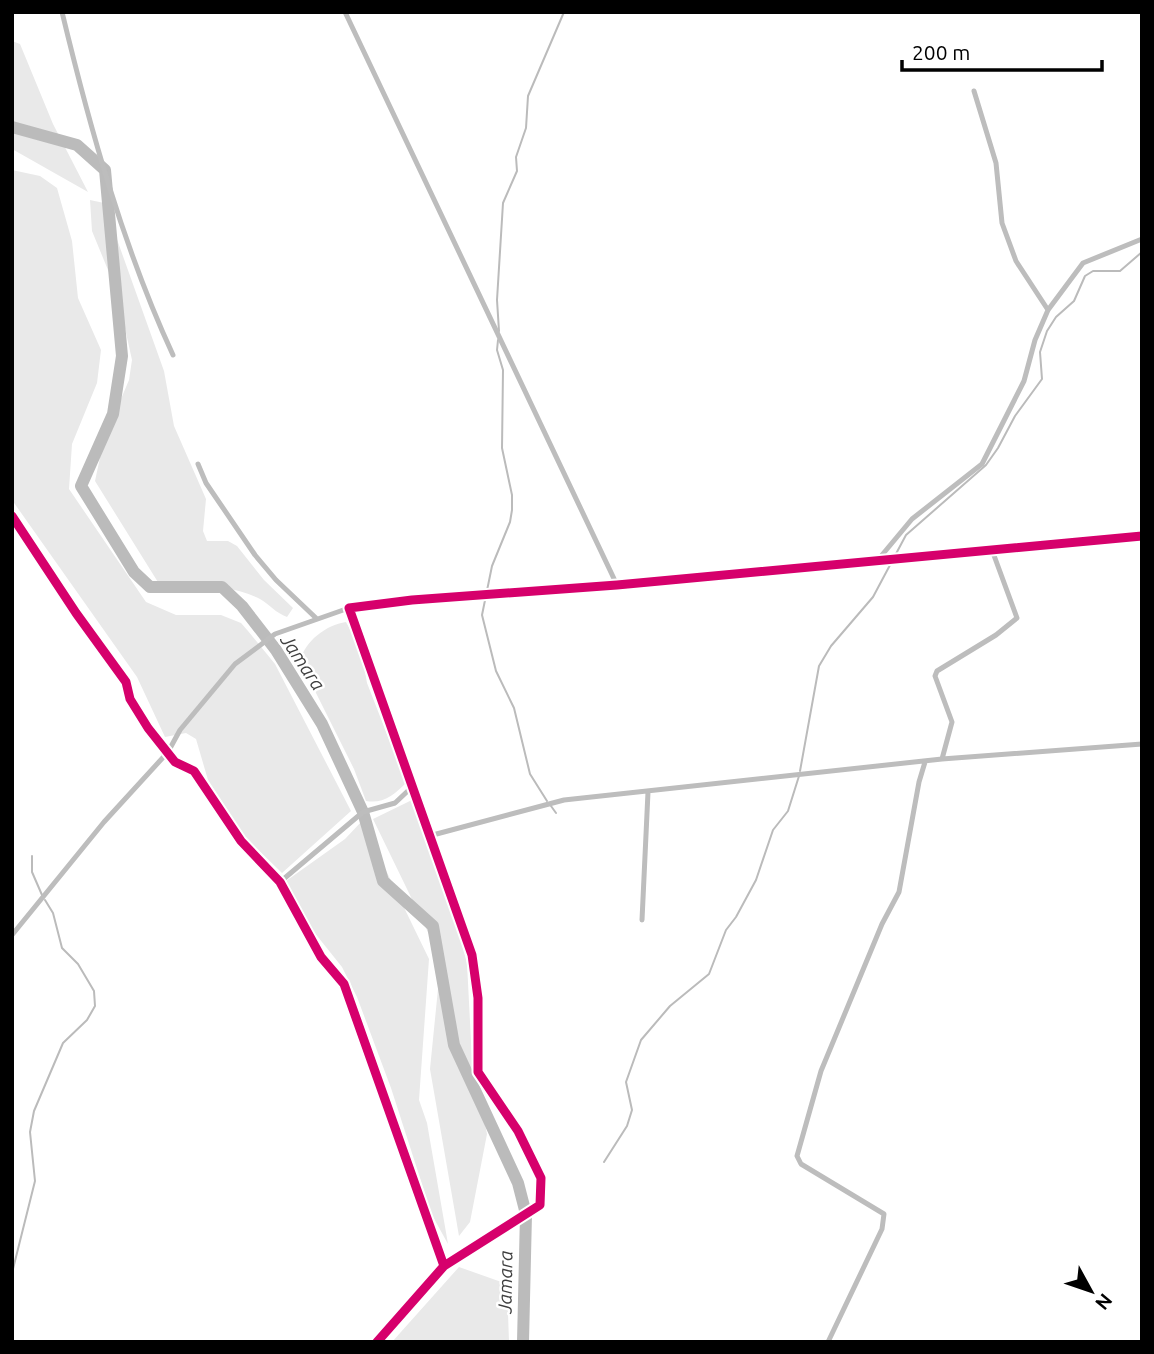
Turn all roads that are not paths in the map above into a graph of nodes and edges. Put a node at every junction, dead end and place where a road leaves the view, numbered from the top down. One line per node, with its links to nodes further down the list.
1 (62, 12): 6 (street)
2 (345, 12): 12 (street)
3 (974, 91): 5 (street)
4 (1142, 239): 5 (street)
5 (1048, 310): 11 (street)
6 (173, 355)
7 (198, 464): 14 (street)
8 (12, 516): 16 (street)
9 (1142, 536): 10 (street)
10 (992, 550): 11 (street); 17 (street)
11 (877, 561): 12 (street)
12 (617, 585): 13 (street)
13 (349, 608): 14 (street); 19 (street)
14 (317, 619): 16 (street)
15 (1142, 744): 17 (street)
16 (167, 752): 22 (street); 24 (street)
17 (942, 759): 18 (street)
18 (925, 762): 20 (street); 27 (street)
19 (412, 787): 21 (street); 22 (street)
20 (648, 792): 21 (street); 23 (street)
21 (429, 836): 25 (street)
22 (280, 882): 25 (street)
23 (642, 920)
24 (12, 935)
25 (444, 1266): 26 (street)
26 (377, 1342)
27 (828, 1342)

